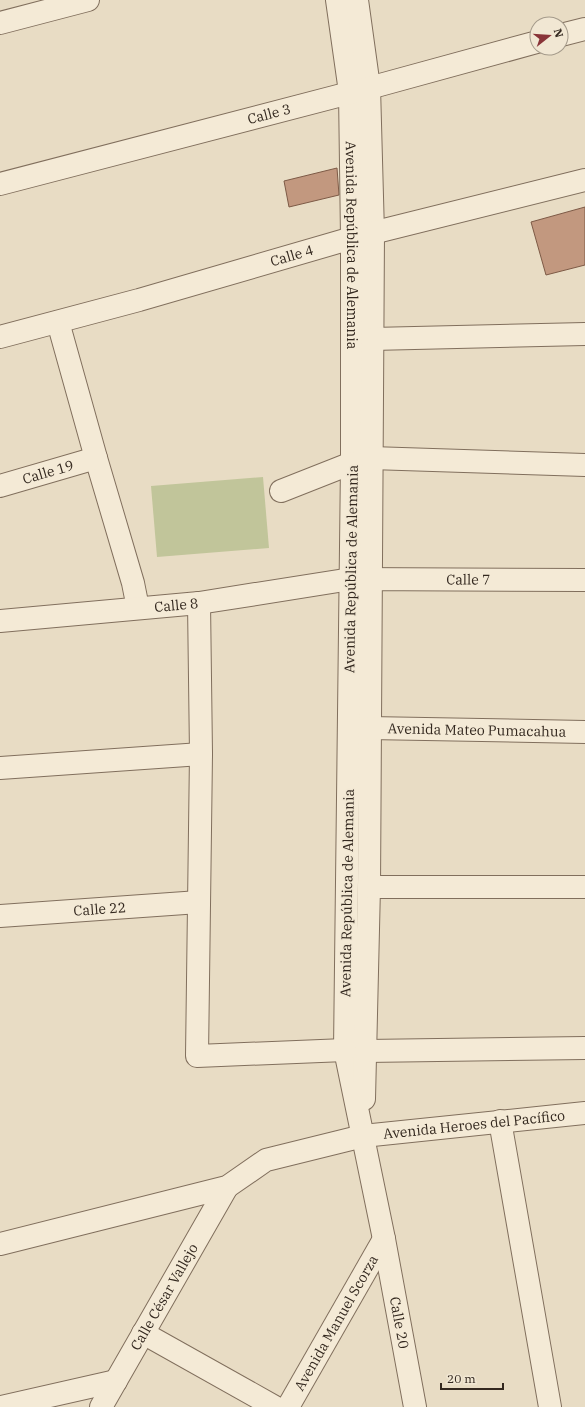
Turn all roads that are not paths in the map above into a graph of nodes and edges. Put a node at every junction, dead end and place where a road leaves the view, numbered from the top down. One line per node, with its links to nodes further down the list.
1 (88, 0): 4 (street)
2 (337, 0): 8 (street, Avenida República de Alemania)
3 (357, 0): 8 (street, Avenida República de Alemania)
4 (0, 23)
5 (585, 29): 6 (street)
6 (569, 33)
7 (529, 44): 8 (street, Calle 3)
8 (360, 90): 10 (street, Calle 3); 11 (street, Avenida República de Alemania); 12 (street, Avenida República de Alemania)
9 (585, 180): 11 (street, Calle 4)
10 (0, 184)
11 (373, 233): 12 (street, Calle 4); 16 (street, Avenida República de Alemania)
12 (352, 238): 13 (street, Calle 4); 18 (street, Avenida República de Alemania)
13 (58, 322): 15 (street, Calle 4); 17 (street)
14 (585, 334): 16 (street)
15 (0, 337)
16 (372, 339): 18 (street, Avenida República de Alemania)
17 (96, 458): 20 (street, Calle 19); 25 (street)
18 (361, 460): 19 (street); 21 (street); 22 (street, Avenida República de Alemania)
19 (585, 465)
20 (0, 486)
21 (281, 491)
22 (360, 579): 23 (street, Calle 7); 24 (street, Calle 8); 27 (street, Avenida República de Alemania); 36 (street, Avenida República de Alemania)
23 (585, 580)
24 (199, 603): 25 (street, Calle 8); 29 (street)
25 (138, 608): 26 (street, Calle 8)
26 (0, 621)
27 (369, 728): 28 (street, Avenida Mateo Pumacahua); 31 (street, Avenida República de Alemania)
28 (585, 732)
29 (201, 754): 30 (street); 33 (street)
30 (0, 768)
31 (368, 886): 32 (street); 36 (street, Avenida República de Alemania)
32 (585, 887)
33 (199, 902): 34 (street, Calle 22); 36 (street)
34 (0, 916)
35 (585, 1048): 36 (street)
36 (356, 1050): 39 (street, Avenida República de Alemania)
37 (585, 1113): 38 (street, Avenida Heroes del Pacífico)
38 (500, 1121): 39 (street, Avenida Heroes del Pacífico); 50 (street)
39 (362, 1136): 40 (street, Avenida Heroes del Pacífico); 41 (street, Avenida República de Alemania)
40 (227, 1187): 42 (street); 43 (street, Calle César Vallejo)
41 (384, 1239): 48 (street, Avenida Manuel Scorza); 49 (street, Calle 20)
42 (0, 1244)
43 (144, 1333): 44 (street, Calle César Vallejo); 47 (street)
44 (116, 1381): 45 (street); 46 (street, Calle César Vallejo)
45 (1, 1407)
46 (101, 1407)
47 (275, 1407)
48 (288, 1407)
49 (415, 1407)
50 (550, 1407)

